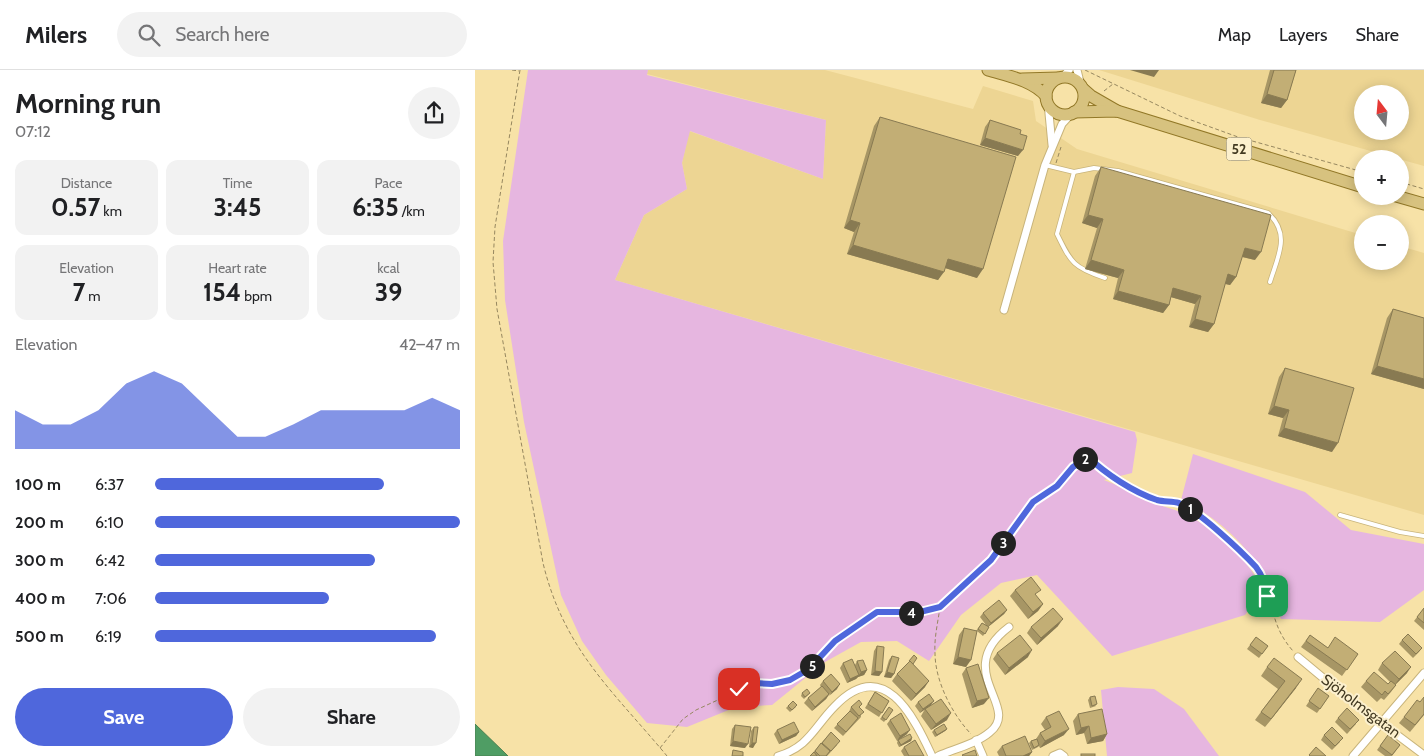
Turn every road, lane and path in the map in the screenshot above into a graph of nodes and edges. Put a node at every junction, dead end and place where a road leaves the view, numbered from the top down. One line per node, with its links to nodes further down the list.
1 (512, 70): 5 (path)
2 (988, 70): 7 (main road, 52)
3 (1077, 70): 9 (street)
4 (1085, 70): 8 (path)
5 (520, 71): 36 (path)
6 (1063, 75): 7 (main road, 52); 9 (main road, 52); 11 (main road)
7 (1016, 78): 11 (main road, 52)
8 (1113, 84): 10 (path); 18 (path)
9 (1082, 88): 12 (main road, 52); 13 (main road)
10 (1101, 95)
11 (1047, 99): 13 (main road, 52); 15 (street)
12 (1117, 112): 13 (main road, 52); 20 (main road, 52)
13 (1073, 113): 15 (street)
14 (1063, 141): 17 (path)
15 (1052, 148): 16 (street)
16 (1045, 165): 17 (lane); 27 (street)
17 (1055, 167): 19 (lane)
18 (1354, 169)
19 (1074, 172): 25 (lane); 26 (lane)
20 (1354, 183)
21 (1409, 185): 22 (path)
22 (1424, 189)
23 (1409, 200): 24 (main road)
24 (1424, 204)
25 (1105, 278)
26 (1270, 282)
27 (1004, 310)
28 (1341, 515): 29 (lane)
29 (1424, 536)
30 (940, 607): 32 (path); 35 (path); 36 (path)
31 (1009, 627): 35 (street)
32 (1298, 657): 34 (street, Sjöholmsgatan)
33 (1424, 673): 34 (street)
34 (1382, 723): 37 (street, Sjöholmsgatan); 45 (street)
35 (976, 740): 41 (street); 42 (street)
36 (660, 748): 38 (path)
37 (1424, 754)
38 (667, 756)
39 (778, 756): 40 (street)
40 (932, 756)
41 (938, 756)
42 (983, 756)
43 (1053, 756): 44 (street)
44 (1064, 756)
45 (1353, 756)

